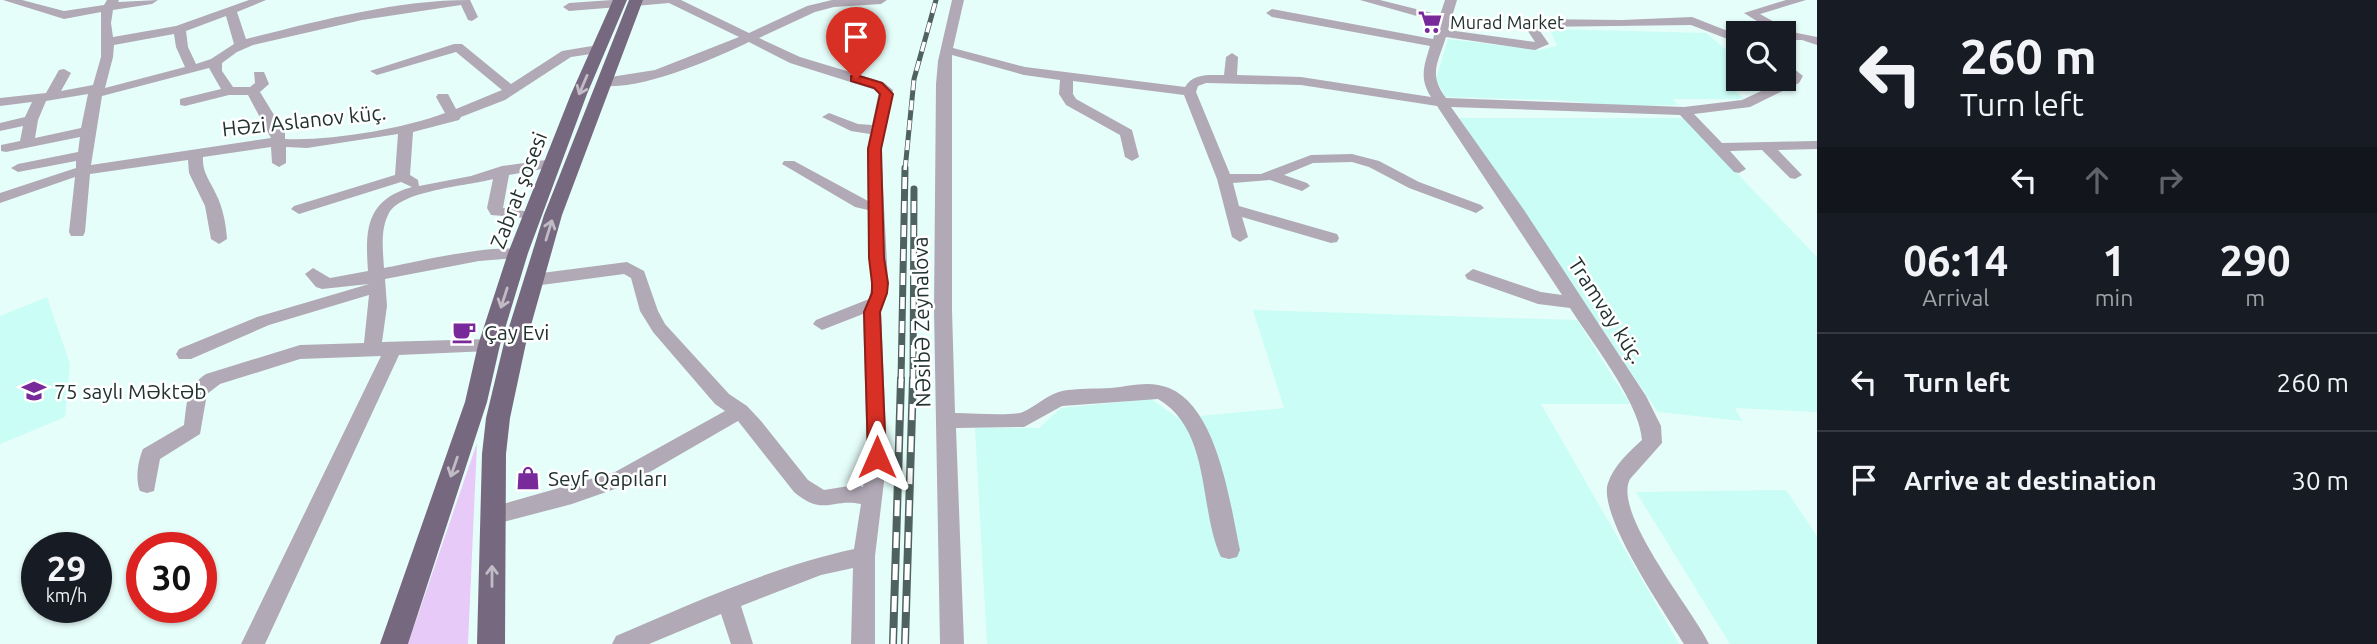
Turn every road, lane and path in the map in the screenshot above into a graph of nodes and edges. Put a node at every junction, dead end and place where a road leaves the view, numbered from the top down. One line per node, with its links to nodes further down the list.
1 (13, 0): 15 (street)
2 (152, 0): 15 (street)
3 (209, 0): 19 (street)
4 (666, 0): 12 (street)
5 (673, 0): 28 (street)
6 (881, 0): 14 (street)
7 (958, 0): 33 (street, Nəsibə Zeynalova)
8 (1366, 0): 24 (street)
9 (1451, 0): 24 (street, Tramvay küç.)
10 (1800, 0): 22 (street)
11 (256, 1): 17 (street)
12 (628, 1): 16 (street); 32 (main road, Zabrat şosesi)
13 (435, 2): 20 (street); 31 (street)
14 (857, 2): 28 (street)
15 (110, 4): 30 (street)
16 (569, 8)
17 (230, 11): 19 (street); 31 (street)
18 (1272, 13): 24 (street)
19 (215, 17): 23 (street)
20 (472, 17)
21 (152, 20): 26 (street)
22 (1763, 21)
23 (179, 29): 26 (street); 36 (street)
24 (1442, 32): 25 (street); 52 (street, Tramvay küç.)
25 (1726, 34)
26 (146, 35): 30 (street)
27 (1796, 36): 29 (street)
28 (748, 38): 42 (street); 60 (street)
29 (1817, 41)
30 (107, 42): 45 (street)
31 (241, 45): 35 (street)
32 (607, 49): 42 (main road, Zabrat şosesi); 46 (street, Həzi Aslanov küç.); 72 (main road, Zabrat şosesi, one-way to 72)
33 (947, 50): 40 (street); 105 (street, Nəsibə Zeynalova)
34 (1232, 57): 41 (street)
35 (216, 62): 36 (street); 43 (street)
36 (192, 68): 45 (street)
37 (377, 71): 46 (street)
38 (64, 73): 49 (street)
39 (259, 75): 44 (street)
40 (1067, 77): 48 (street); 69 (street)
41 (1230, 78): 48 (street); 52 (street)
42 (603, 82): 96 (main road, Zabrat şosesi, one-way to 42)
43 (229, 90): 44 (street); 53 (street)
44 (253, 90): 62 (street)
45 (96, 91): 49 (street); 61 (street)
46 (511, 91): 55 (street, Həzi Aslanov küç.)
47 (1772, 91): 54 (street)
48 (1189, 92): 80 (street)
49 (46, 97): 51 (street); 57 (street)
50 (443, 97): 55 (street)
51 (0, 102)
52 (1440, 102): 54 (street); 99 (street, Tramvay küç.)
53 (186, 103)
54 (1684, 111): 65 (street)
55 (454, 117): 59 (street, Həzi Aslanov küç.)
56 (829, 117): 60 (street)
57 (31, 120): 58 (street); 63 (street)
58 (0, 127)
59 (405, 130): 62 (street, Həzi Aslanov küç.); 79 (street)
60 (878, 130): 84 (street)
61 (88, 131): 63 (street); 70 (street)
62 (279, 141): 68 (street, Həzi Aslanov küç.); 71 (street)
63 (27, 144): 67 (street)
64 (1817, 145): 66 (street)
65 (1718, 146): 66 (street); 75 (street)
66 (1766, 146): 77 (street)
67 (6, 148)
68 (196, 154): 70 (street, Həzi Aslanov küç.); 92 (street)
69 (1132, 157)
70 (83, 162): 74 (street); 83 (street, Həzi Aslanov küç.); 89 (street)
71 (279, 163)
72 (553, 163): 76 (street); 88 (main road, Zabrat şosesi)
73 (789, 164): 84 (street)
74 (19, 168)
75 (1739, 169)
76 (502, 170): 82 (street); 88 (street)
77 (1795, 175)
78 (1272, 176): 80 (street); 81 (street); 85 (street)
79 (403, 177): 82 (street); 86 (street)
80 (1224, 179): 87 (street)
81 (1302, 186)
82 (426, 189): 97 (street)
83 (0, 198)
84 (876, 207): 98 (street)
85 (1476, 208)
86 (299, 209)
87 (1235, 210): 90 (street); 91 (street)
88 (532, 215): 93 (main road, Zabrat şosesi)
89 (77, 232)
90 (1240, 237)
91 (1331, 238)
92 (219, 239)
93 (518, 253): 97 (street); 101 (main road, Zabrat şosesi, one-way to 101)
94 (313, 274): 97 (street)
95 (1473, 275): 99 (street)
96 (534, 280): 104 (street); 108 (main road, Zabrat şosesi)
97 (376, 281): 102 (street); 103 (street)
98 (875, 303): 100 (street); 107 (street)
99 (1576, 303): 119 (street, Tramvay küç.)
100 (822, 324)
101 (488, 345): 102 (street); 114 (main road, Zabrat şosesi, one-way to 114)
102 (383, 349): 106 (street); 113 (street)
103 (186, 354)
104 (740, 411): 107 (street); 108 (street)
105 (946, 421): 109 (street); 118 (street, Nəsibə Zeynalova)
106 (147, 485)
107 (872, 497): 110 (street)
108 (492, 516): 115 (main road, Zabrat şosesi, one-way to 108)
109 (1229, 550)
110 (864, 556): 111 (street); 117 (street)
111 (728, 600): 112 (street); 116 (street)
112 (742, 643)
113 (253, 644)
114 (394, 644)
115 (492, 644)
116 (624, 644)
117 (863, 644)
118 (952, 644)
119 (1696, 644)

